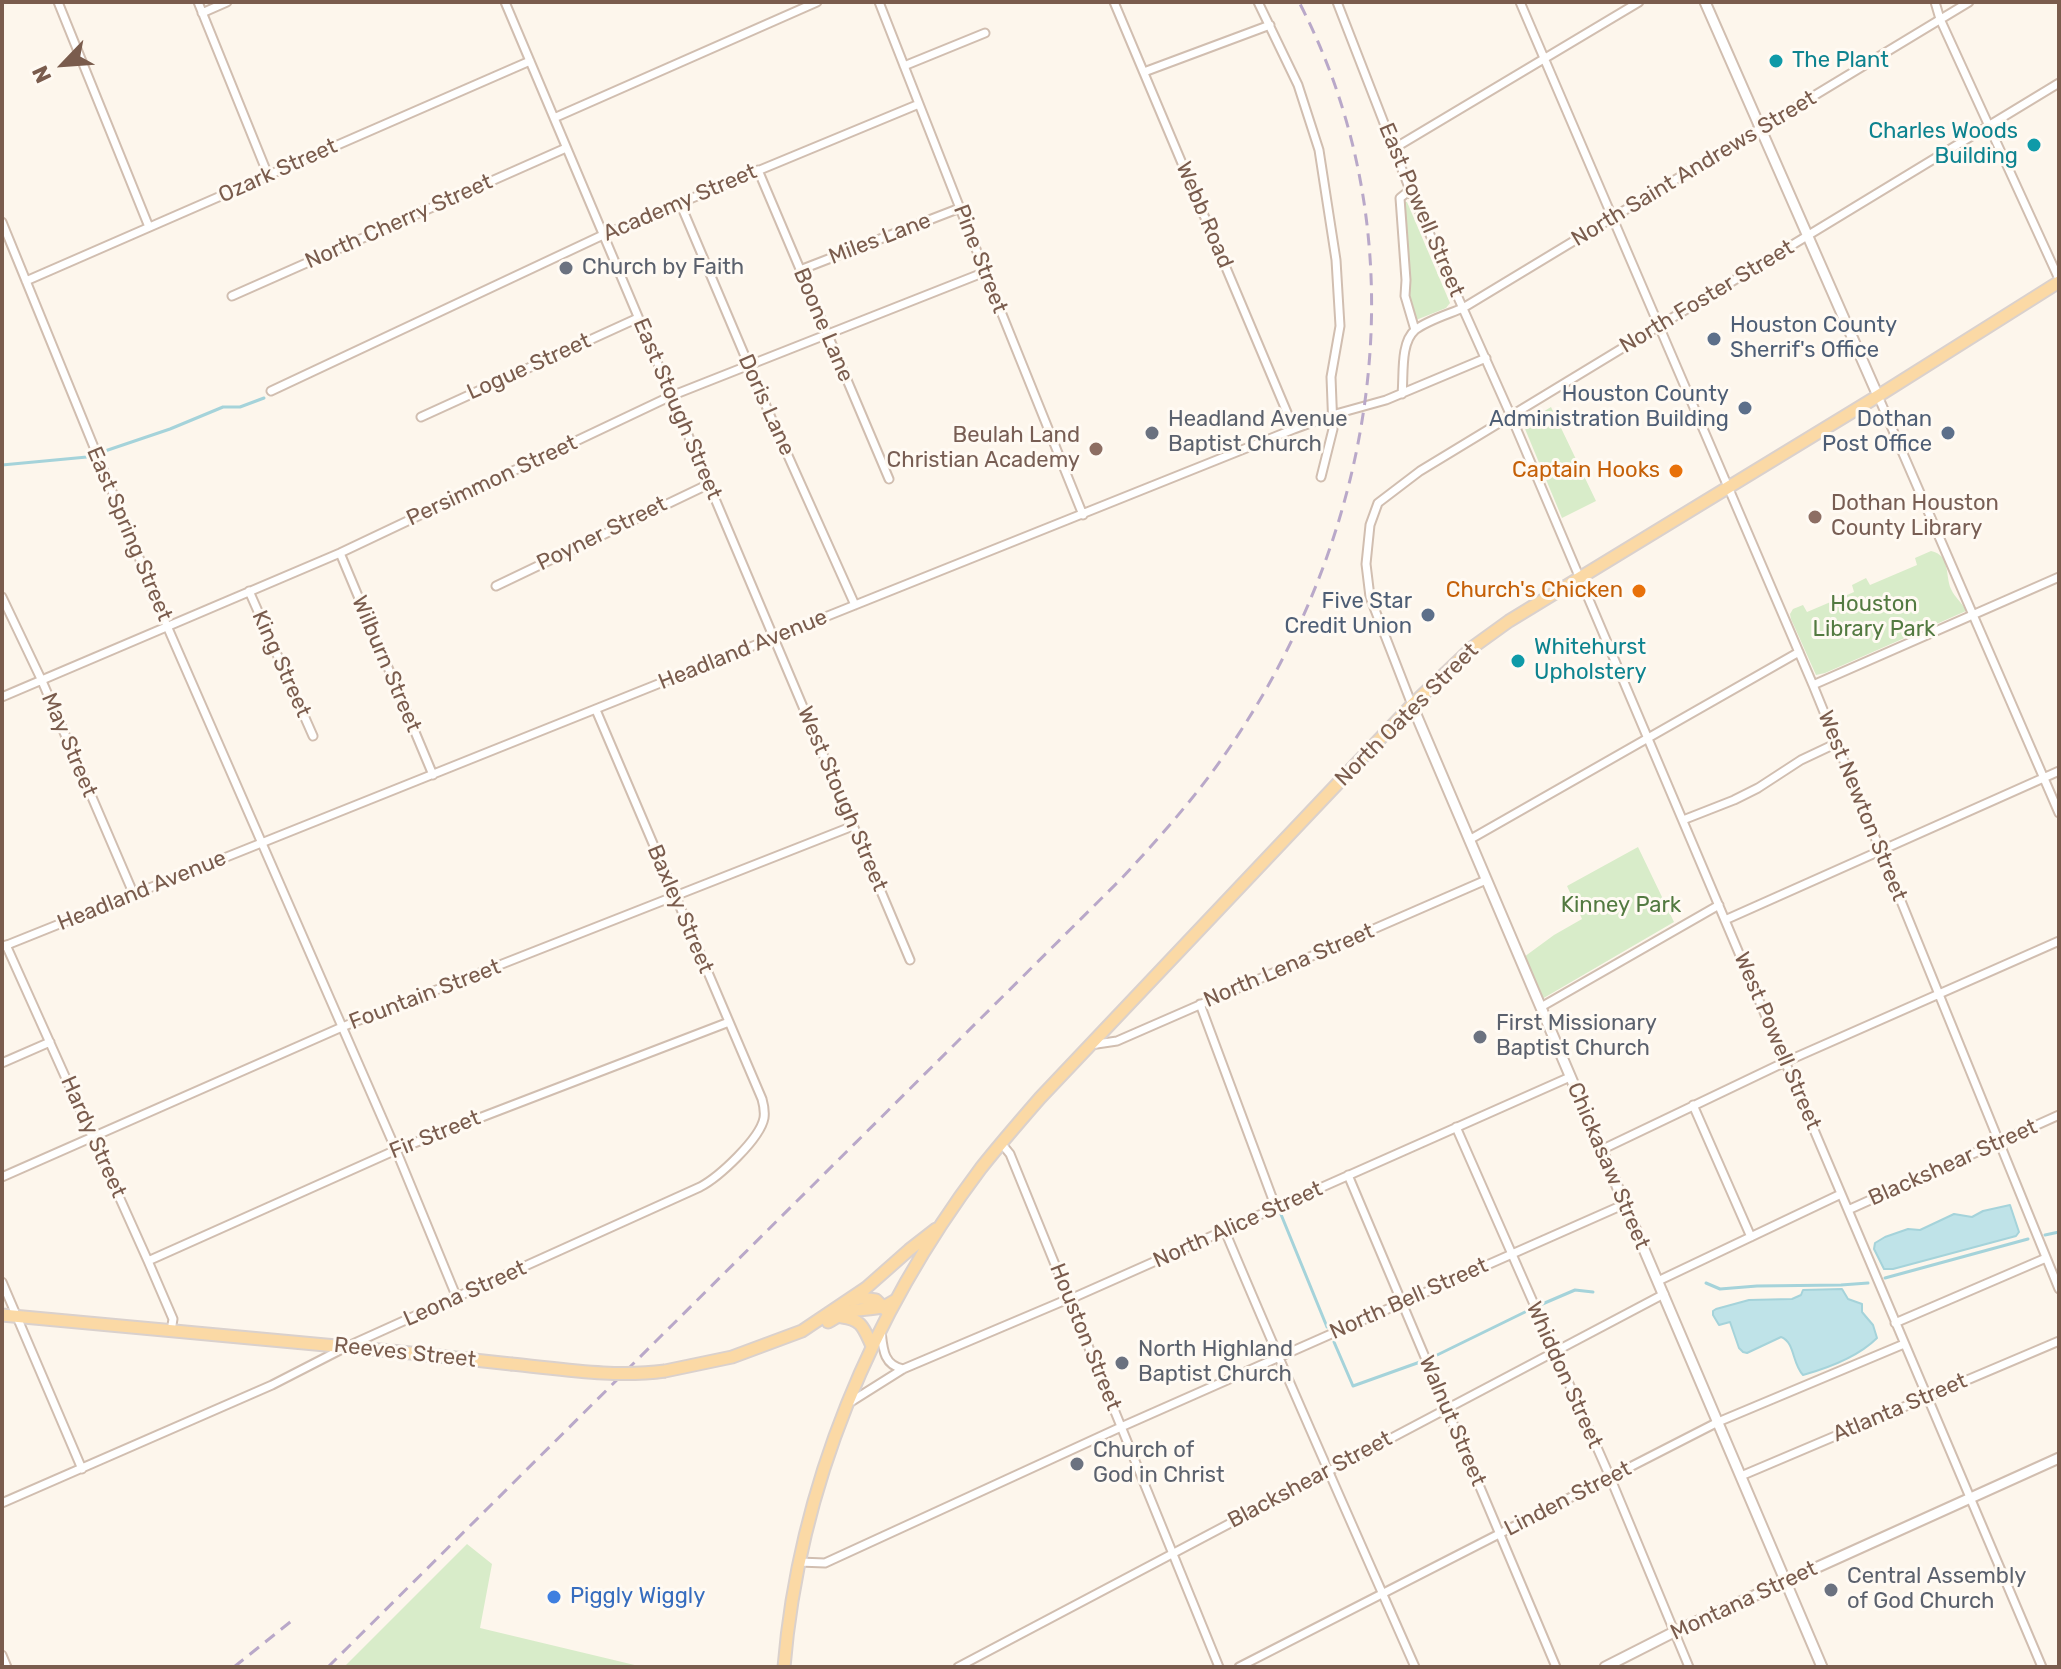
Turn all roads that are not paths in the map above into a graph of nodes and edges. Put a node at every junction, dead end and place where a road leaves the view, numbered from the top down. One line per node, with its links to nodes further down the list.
1 (58, 2): 37 (street)
2 (198, 2): 15 (street)
3 (227, 2): 15 (street)
4 (817, 2): 25 (street)
5 (879, 2): 21 (street, Pine Street)
6 (1114, 2): 22 (street, Webb Road)
7 (1258, 2): 17 (street)
8 (1337, 2): 29 (street, East Powell Street)
9 (1520, 2): 19 (street, West Newton Street)
10 (1639, 2): 19 (street)
11 (1705, 2): 27 (street)
12 (1935, 2): 16 (street)
13 (1969, 2): 16 (street, North Saint Andrews Street)
14 (508, 3): 20 (street, East Stough Street)
15 (202, 13): 31 (street)
16 (1940, 19): 26 (street); 27 (street, North Saint Andrews Street)
17 (1270, 25): 22 (street); 56 (street)
18 (985, 33): 21 (street)
19 (1544, 59): 29 (street); 35 (street, West Newton Street)
20 (530, 61): 25 (street, East Stough Street); 31 (street, Ozark Street)
21 (904, 66): 24 (street, Pine Street)
22 (1144, 72): 59 (street, Webb Road)
23 (2059, 83): 26 (street, North Foster Street)
24 (919, 104): 30 (street, Academy Street); 34 (street, Pine Street)
25 (554, 118): 28 (street, East Stough Street)
26 (1990, 125): 39 (street, North Foster Street); 43 (street)
27 (1761, 128): 35 (street, North Saint Andrews Street); 39 (street)
28 (566, 148): 38 (street, East Stough Street); 44 (street, North Cherry Street)
29 (1393, 149): 32 (street, East Powell Street)
30 (758, 170): 33 (street, Academy Street); 40 (street, Boone Lane)
31 (268, 175): 37 (street, Ozark Street)
32 (1410, 190): 45 (street, East Powell Street); 48 (street)
33 (680, 203): 38 (street, Academy Street); 51 (street, Doris Lane)
34 (960, 208): 40 (street, Miles Lane); 41 (street, Pine Street)
35 (1613, 218): 45 (street, North Saint Andrews Street); 47 (street, West Newton Street)
36 (2, 222): 42 (street, East Spring Street)
37 (149, 227): 42 (street, Ozark Street)
38 (603, 235): 46 (street, East Stough Street); 52 (street, Academy Street)
39 (1808, 236): 47 (street, North Foster Street); 55 (street)
40 (800, 270): 49 (street, Boone Lane)
41 (985, 272): 49 (street, Persimmon Street); 64 (street, Pine Street)
42 (26, 281): 74 (street, East Spring Street)
43 (2059, 281): 55 (main road, North Oates Street)
44 (232, 296)
45 (1463, 308): 48 (street, North Saint Andrews Street); 50 (street, East Powell Street)
46 (638, 318): 54 (street, East Stough Street); 58 (street, Logue Street)
47 (1659, 325): 57 (street, North Foster Street); 63 (street, West Newton Street)
48 (1415, 330): 53 (street)
49 (827, 335): 51 (street, Persimmon Street); 61 (street, Boone Lane)
50 (1486, 358): 53 (street, Headland Avenue); 57 (street, East Powell Street)
51 (749, 366): 54 (street, Persimmon Street); 72 (street, Doris Lane)
52 (271, 391)
53 (1402, 394): 56 (street, Headland Avenue)
54 (671, 396): 62 (street, East Stough Street); 66 (street, Persimmon Street)
55 (1878, 396): 63 (main road, North Oates Street); 73 (street)
56 (1332, 415): 59 (street, Headland Avenue); 60 (street)
57 (1511, 416): 65 (street, North Foster Street); 67 (street, West Powell Street)
58 (421, 417)
59 (1294, 429): 64 (street, Headland Avenue)
60 (1321, 477)
61 (889, 479)
62 (709, 484): 69 (street, Poyner Street); 75 (street, East Stough Street)
63 (1727, 488): 67 (main road, North Oates Street); 76 (street, West Newton Street)
64 (1083, 515): 72 (street, Headland Avenue)
65 (1370, 525): 80 (street, Chickasaw Street)
66 (340, 553): 70 (street, Persimmon Street); 86 (street, Wilburn Street)
67 (1578, 577): 80 (main road, North Oates Street); 83 (street, West Powell Street)
68 (2059, 577): 73 (street)
69 (496, 586)
70 (249, 591): 74 (street, Persimmon Street); 82 (street, King Street)
71 (2, 597): 77 (street, May Street)
72 (855, 605): 75 (street, Headland Avenue)
73 (1974, 615): 78 (street); 87 (street)
74 (167, 626): 77 (street, Persimmon Street); 92 (street, East Spring Street)
75 (773, 638): 81 (street, Headland Avenue); 90 (street, West Stough Street)
76 (1799, 652): 78 (street, West Newton Street); 83 (street)
77 (42, 681): 79 (street, Persimmon Street); 95 (street, May Street)
78 (1813, 685): 84 (street, West Newton Street)
79 (2, 697)
80 (1412, 705): 91 (street, Chickasaw Street); 108 (main road, North Oates Street)
81 (596, 710): 86 (street, Headland Avenue); 96 (street, Baxley Street)
82 (313, 736)
83 (1648, 738): 89 (street, West Powell Street); 91 (street)
84 (1837, 743): 89 (street); 93 (street, West Newton Street)
85 (2059, 771): 87 (street)
86 (433, 775): 92 (street, Headland Avenue)
87 (2044, 777): 88 (street); 93 (street)
88 (2059, 813)
89 (1683, 820): 97 (street, West Powell Street)
90 (853, 826): 96 (street, Fountain Street); 101 (street, West Stough Street)
91 (1469, 840): 94 (street, Chickasaw Street)
92 (261, 844): 95 (street, Headland Avenue); 106 (street, East Spring Street)
93 (1880, 851): 98 (street); 102 (street, West Newton Street)
94 (1486, 880): 103 (street, North Lena Street); 104 (street, Chickasaw Street)
95 (134, 895): 100 (street, Headland Avenue)
96 (675, 897): 105 (street, Baxley Street); 106 (street, Fountain Street)
97 (1719, 905): 98 (street, West Powell Street); 104 (street)
98 (1725, 920): 109 (street, West Powell Street)
99 (2059, 941): 102 (street)
100 (4, 946): 107 (street, Hardy Street)
101 (910, 960)
102 (1939, 993): 109 (street); 117 (street, West Newton Street)
103 (1200, 1004): 108 (street, North Lena Street); 125 (street)
104 (1541, 1007): 111 (street, Chickasaw Street)
105 (729, 1022): 113 (street, Baxley Street); 119 (street, Fir Street)
106 (342, 1027): 116 (street, Fountain Street); 119 (street, East Spring Street)
107 (50, 1042): 110 (street); 116 (street, Hardy Street)
108 (1090, 1045): 118 (main road, North Oates Street)
109 (1785, 1062): 112 (street); 123 (street, West Powell Street)
110 (2, 1063)
111 (1570, 1077): 115 (street, North Alice Street); 120 (street, Chickasaw Street)
112 (1693, 1105): 120 (street); 129 (street)
113 (765, 1109): 137 (street, Leona Street)
114 (2059, 1115): 117 (street, Blackshear Street)
115 (1456, 1127): 121 (street, North Alice Street); 130 (street, Whiddon Street)
116 (93, 1138): 122 (street, Fountain Street); 132 (street, Hardy Street)
117 (1999, 1142): 126 (street, Blackshear Street); 131 (street, West Newton Street)
118 (1001, 1143): 127 (main road, North Oates Street); 138 (street, Houston Street)
119 (396, 1150): 132 (street, Fir Street); 137 (street, East Spring Street)
120 (1601, 1150): 124 (street, Chickasaw Street)
121 (1348, 1175): 125 (street, North Alice Street); 140 (street, Walnut Street)
122 (2, 1177)
123 (1841, 1194): 126 (street, West Powell Street); 129 (street, Blackshear Street)
124 (1625, 1204): 130 (street, North Bell Street); 133 (street, Chickasaw Street)
125 (1276, 1208): 128 (street, North Alice Street)
126 (1848, 1210): 145 (street, West Powell Street)
127 (943, 1224): 139 (main road, Reeves Street); 144 (main road)
128 (1225, 1231): 138 (street, North Alice Street); 153 (street)
129 (1751, 1237): 133 (street, Blackshear Street)
130 (1510, 1255): 140 (street, North Bell Street); 152 (street, Whiddon Street)
131 (2046, 1258): 135 (street, West Newton Street); 145 (street)
132 (148, 1261): 146 (street, Hardy Street)
133 (1658, 1281): 136 (street, Chickasaw Street)
134 (2, 1282): 142 (street)
135 (2059, 1289)
136 (1664, 1294): 152 (street, Blackshear Street); 158 (street, Chickasaw Street)
137 (457, 1298): 151 (street, Leona Street)
138 (1069, 1299): 154 (street, North Alice Street); 159 (street, Houston Street)
139 (849, 1301): 144 (main road); 147 (main road, Reeves Street)
140 (1402, 1303): 153 (street, North Bell Street); 157 (street, Walnut Street)
141 (2, 1315): 142 (main road, Reeves Street)
142 (16, 1316): 146 (main road, Reeves Street); 161 (street)
143 (837, 1317): 144 (main road, Reeves Street); 147 (main road, Reeves Street); 150 (main road)
144 (884, 1318): 150 (main road); 154 (street)
145 (1895, 1323): 149 (street, West Powell Street)
146 (171, 1331): 151 (main road, Reeves Street)
147 (802, 1331): 151 (main road, Reeves Street, bridge)
148 (2059, 1341): 155 (street, Atlanta Street)
149 (1904, 1344): 155 (street, West Powell Street); 158 (street, Linden Street)
150 (872, 1346): 156 (main road)
151 (346, 1347): 161 (street, Leona Street)
152 (1554, 1351): 157 (street, Blackshear Street); 164 (street, Whiddon Street)
153 (1277, 1357): 159 (street, North Bell Street); 162 (street)
154 (903, 1369): 156 (street, North Alice Street)
155 (1927, 1397): 163 (street, Atlanta Street); 165 (street, West Powell Street)
156 (847, 1405): 169 (main road)
157 (1447, 1408): 162 (street, Blackshear Street); 167 (street, Walnut Street)
158 (1718, 1422): 163 (street, Chickasaw Street); 164 (street, Linden Street)
159 (1121, 1427): 168 (street, Houston Street); 169 (street, North Bell Street)
160 (2059, 1458): 165 (street, Montana Street)
161 (82, 1469): 166 (street, Leona Street)
162 (1329, 1470): 168 (street, Blackshear Street); 171 (street)
163 (1741, 1476): 170 (street, Chickasaw Street)
164 (1610, 1477): 167 (street, Linden Street); 172 (street, Whiddon Street)
165 (1970, 1499): 170 (street, Montana Street); 184 (street, West Powell Street)
166 (2, 1503)
167 (1500, 1534): 171 (street, Linden Street); 180 (street, Walnut Street)
168 (1173, 1552): 176 (street, Blackshear Street); 177 (street, Houston Street)
169 (799, 1562): 175 (main road)
170 (1786, 1581): 172 (street, Montana Street); 183 (street, Chickasaw Street)
171 (1382, 1594): 178 (street, Linden Street); 179 (street)
172 (1674, 1632): 181 (street, Montana Street); 182 (street, Whiddon Street)
173 (2, 1655): 174 (street)
174 (7, 1667)
175 (784, 1667)
176 (958, 1667)
177 (1219, 1667)
178 (1239, 1667)
179 (1415, 1667)
180 (1556, 1667)
181 (1605, 1667)
182 (1689, 1667)
183 (1822, 1667)
184 (2042, 1667)

